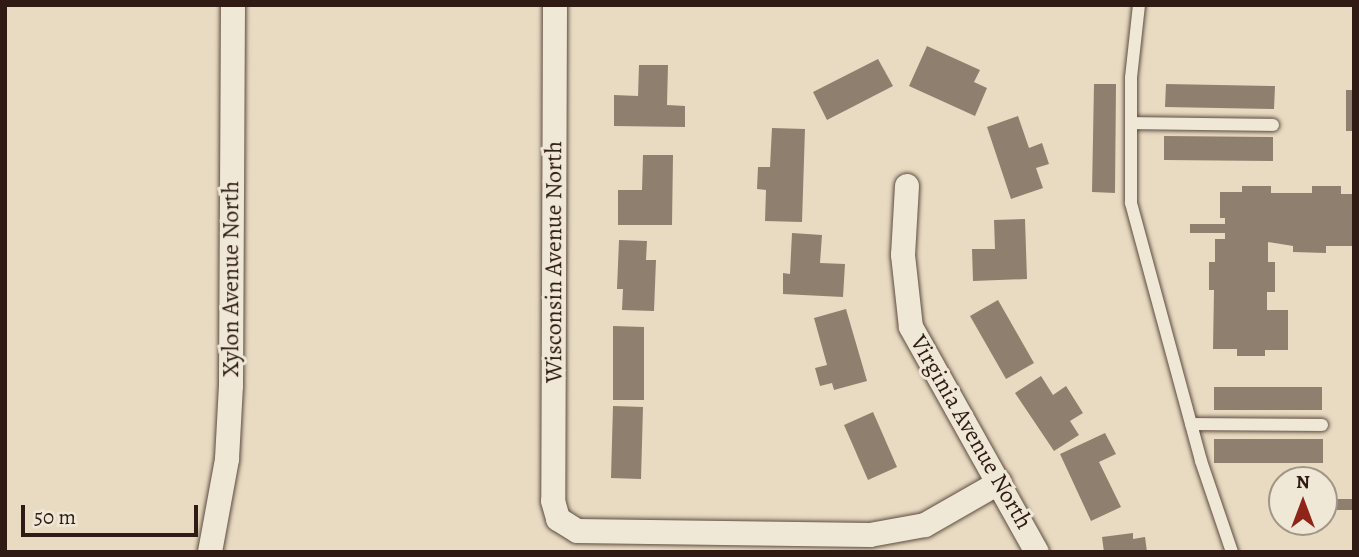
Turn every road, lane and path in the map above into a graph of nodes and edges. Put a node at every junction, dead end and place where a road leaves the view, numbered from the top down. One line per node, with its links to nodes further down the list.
1 (233, 5): 10 (street, Xylon Avenue North)
2 (555, 5): 9 (street, Wisconsin Avenue North)
3 (1139, 5): 4 (lane)
4 (1131, 123): 5 (lane); 7 (lane)
5 (1273, 125)
6 (907, 186): 9 (street, Virginia Avenue North)
7 (1191, 424): 8 (lane); 12 (lane)
8 (1322, 425)
9 (1000, 482): 11 (street, Virginia Avenue North)
10 (210, 552)
11 (1037, 552)
12 (1232, 552)

